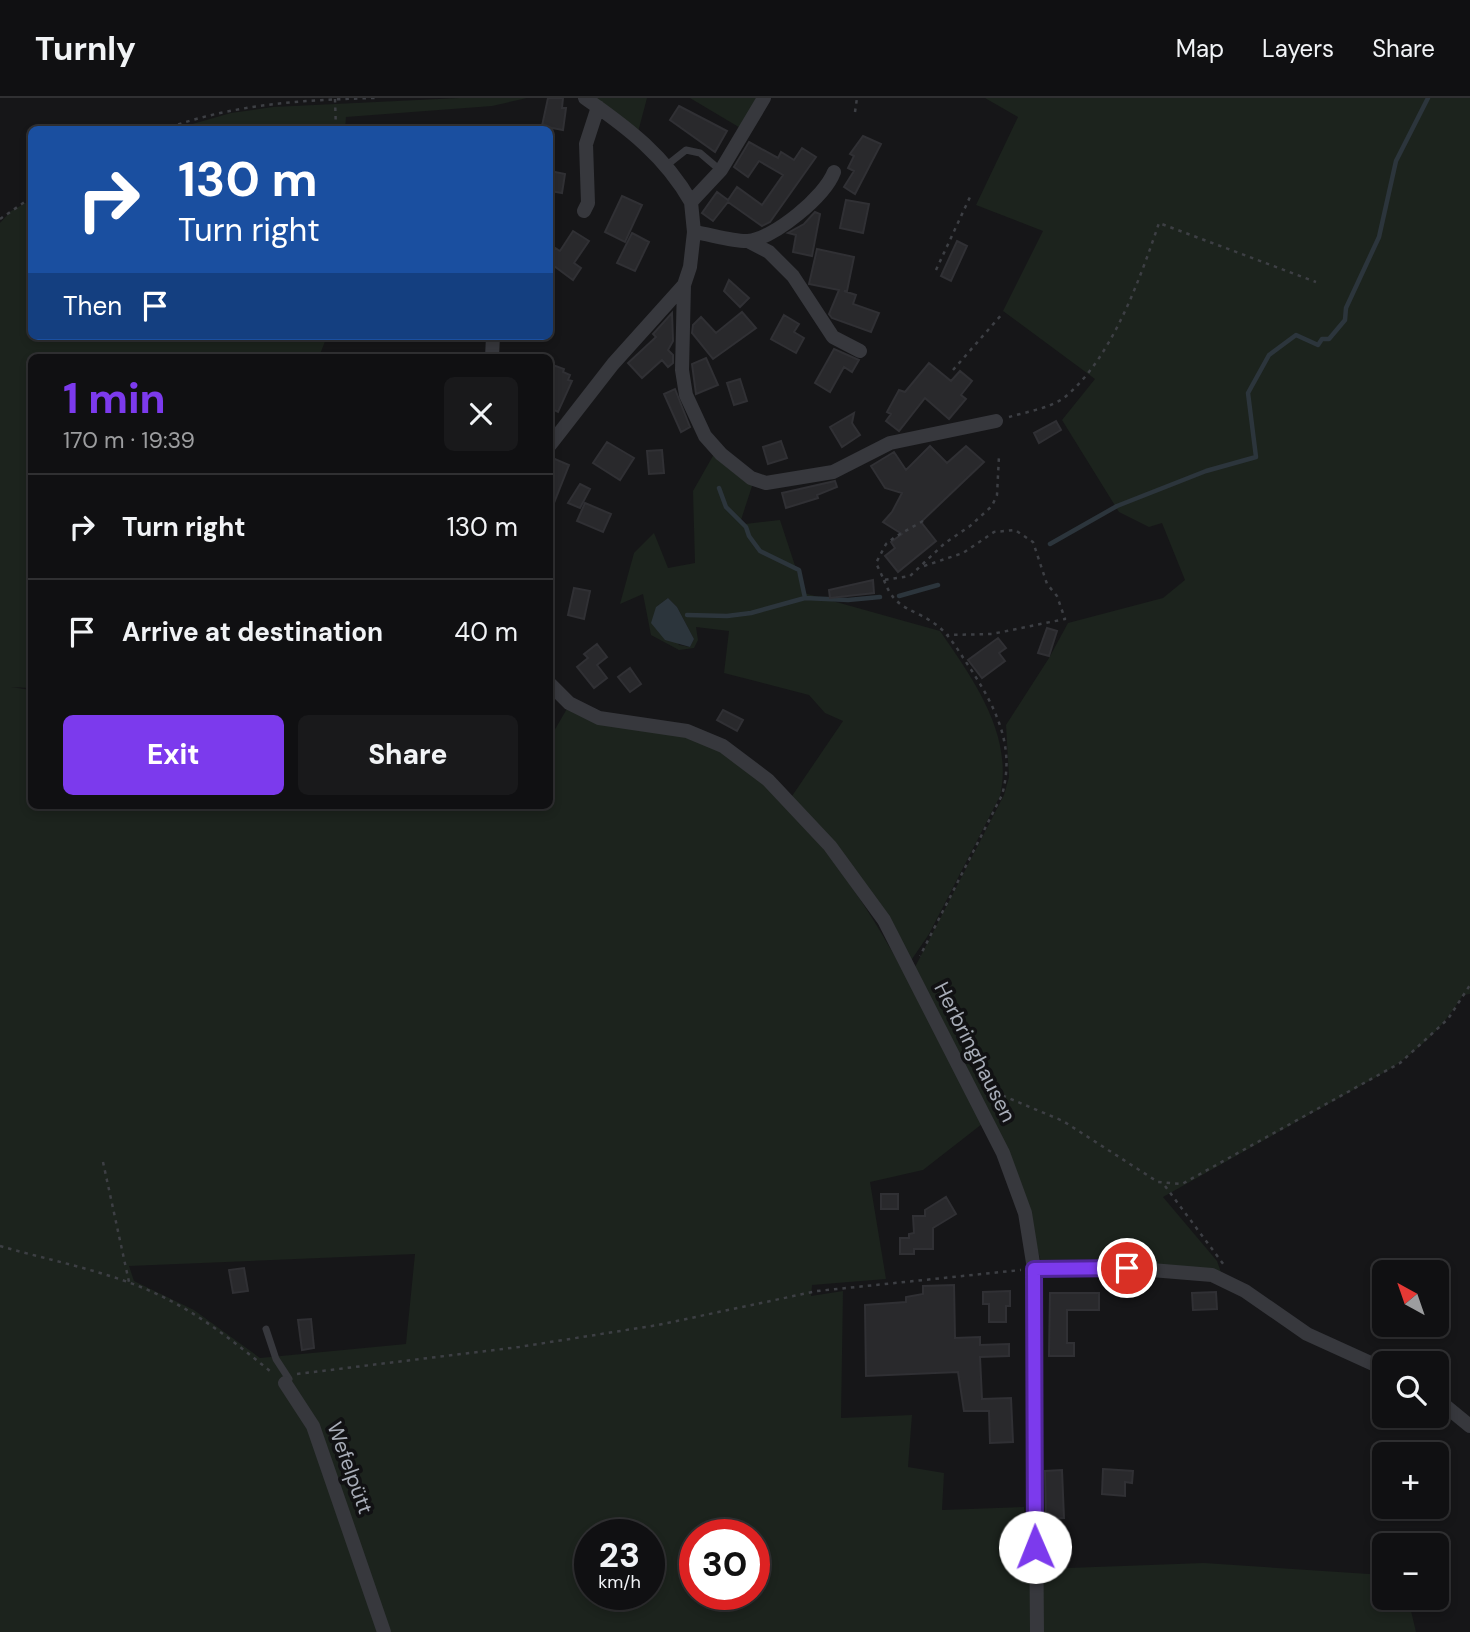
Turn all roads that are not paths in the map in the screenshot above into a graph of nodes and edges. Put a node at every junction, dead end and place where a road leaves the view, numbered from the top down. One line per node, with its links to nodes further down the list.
1 (586, 98): 3 (street)
2 (764, 98): 5 (street)
3 (598, 107): 4 (street); 8 (street)
4 (667, 165): 5 (lane); 7 (street)
5 (721, 170): 7 (street)
6 (834, 172): 10 (street)
7 (691, 202): 9 (street)
8 (584, 211)
9 (694, 232): 10 (street); 11 (street)
10 (748, 241): 12 (street)
11 (684, 285): 13 (street); 14 (street)
12 (860, 351)
13 (996, 421)
14 (553, 441)
15 (553, 687): 16 (street, Herbringhausen)
16 (1034, 1269): 18 (street); 23 (street, Herbringhausen)
17 (266, 1329): 19 (lane)
18 (1372, 1364)
19 (287, 1381): 22 (street, Wefelpütt)
20 (1449, 1409): 21 (street)
21 (1470, 1426)
22 (384, 1632)
23 (1037, 1632)

